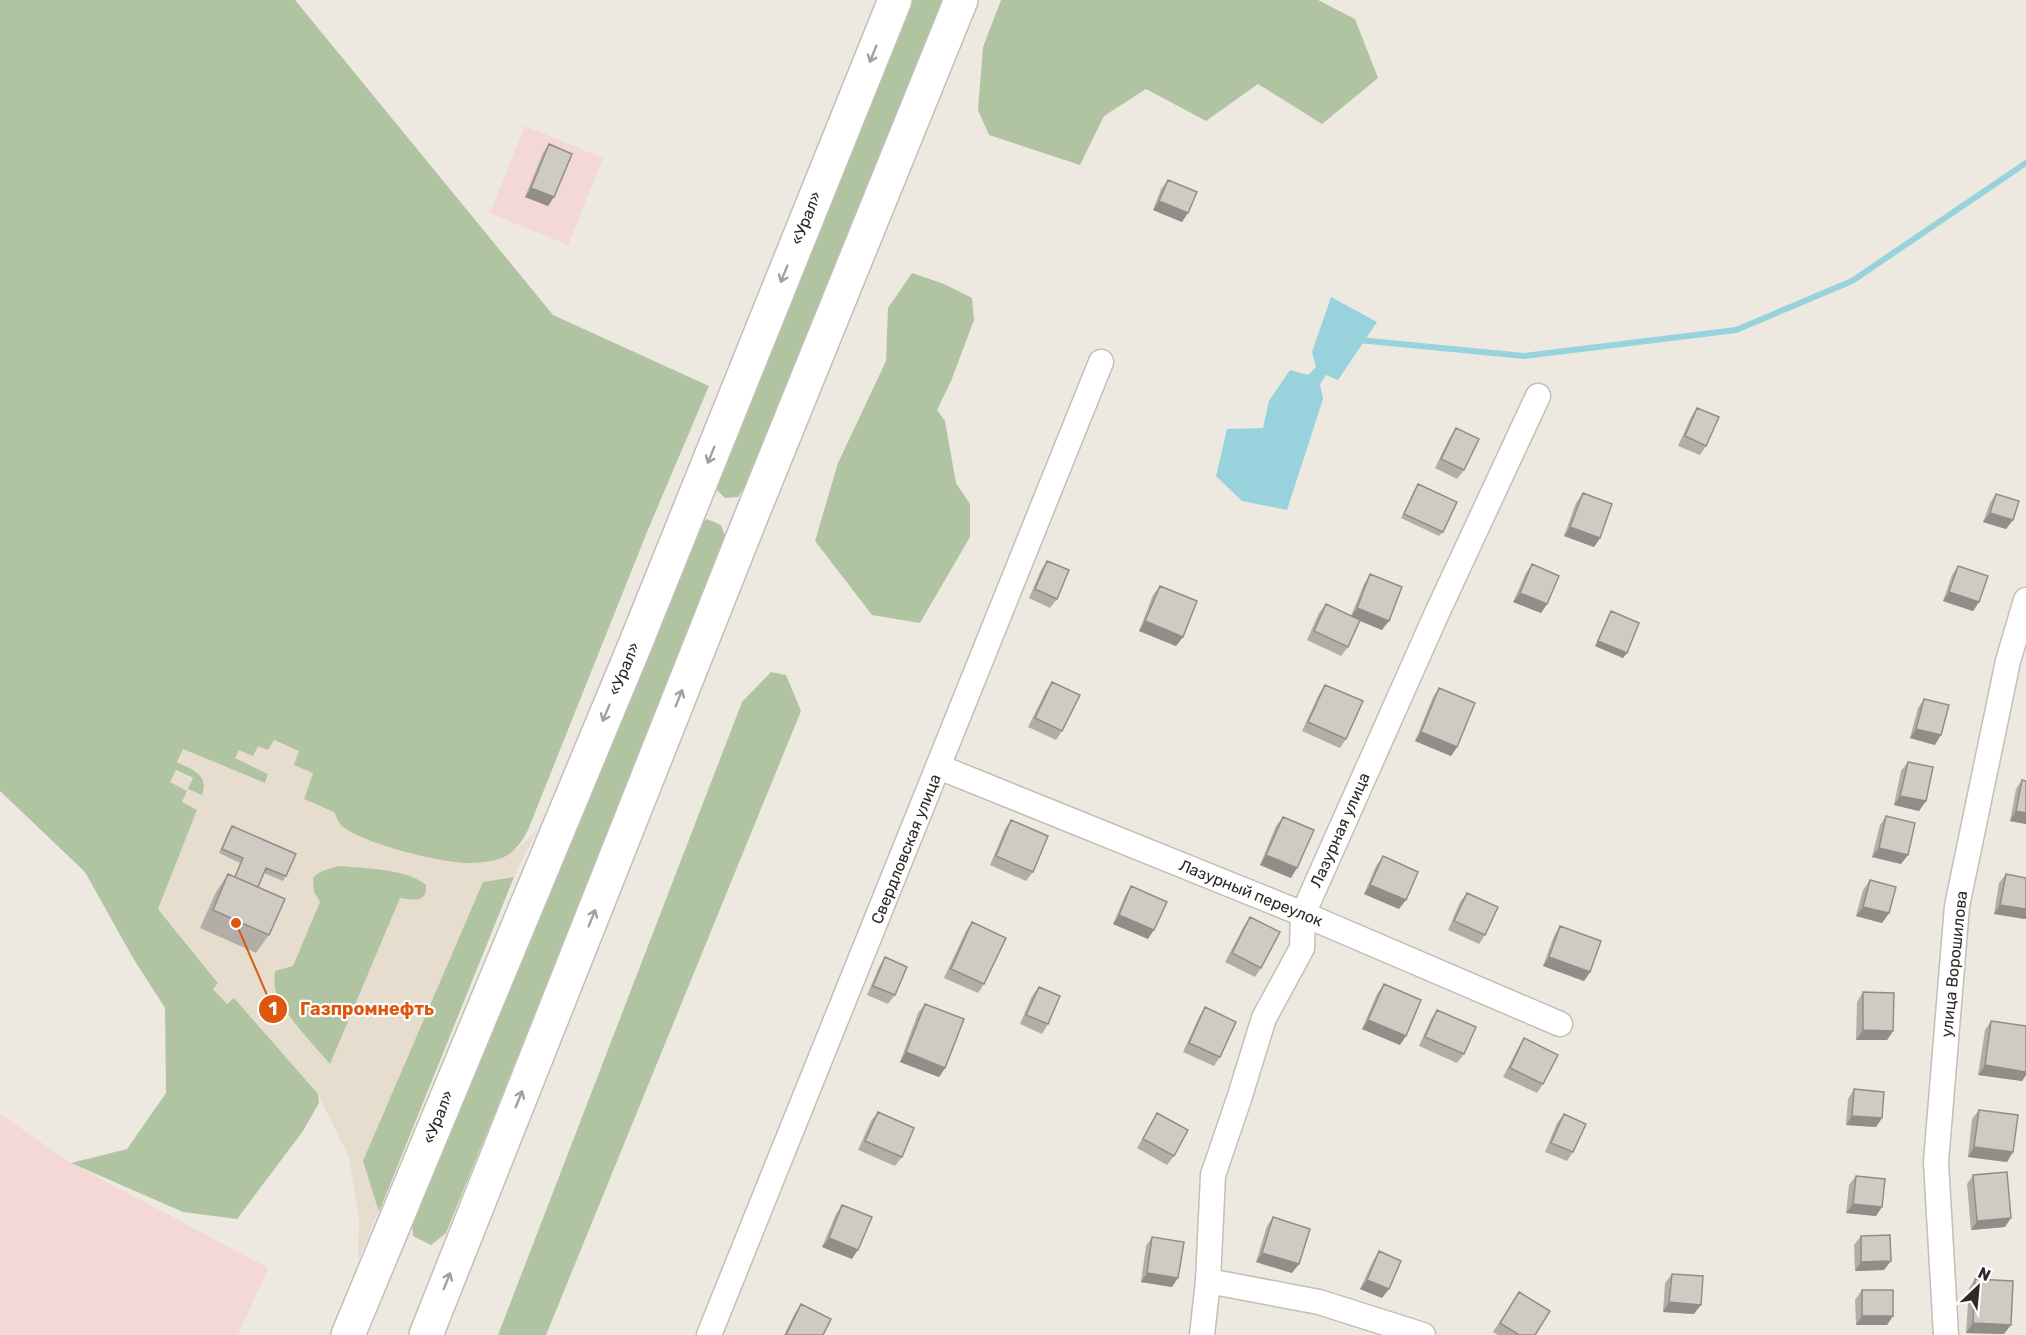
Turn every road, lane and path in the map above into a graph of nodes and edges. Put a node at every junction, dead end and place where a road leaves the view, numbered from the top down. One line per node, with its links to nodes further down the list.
1 (895, 0): 10 (main road, «Урал», one-way to 10)
2 (961, 0): 11 (main road, one-way to 2)
3 (1101, 362): 6 (street, Свердловская улица)
4 (1538, 396): 7 (street, Лазурная улица)
5 (2026, 600): 15 (street, улица Ворошилова)
6 (939, 767): 7 (street, Лазурный переулок); 12 (street, Свердловская улица)
7 (1303, 914): 8 (street, Лазурный переулок); 9 (street, Лазурная улица)
8 (1560, 1024)
9 (1208, 1281): 13 (street, Лазурная улица); 14 (street)
10 (348, 1335)
11 (426, 1335)
12 (710, 1335)
13 (1202, 1335)
14 (1424, 1335)
15 (1946, 1335)

